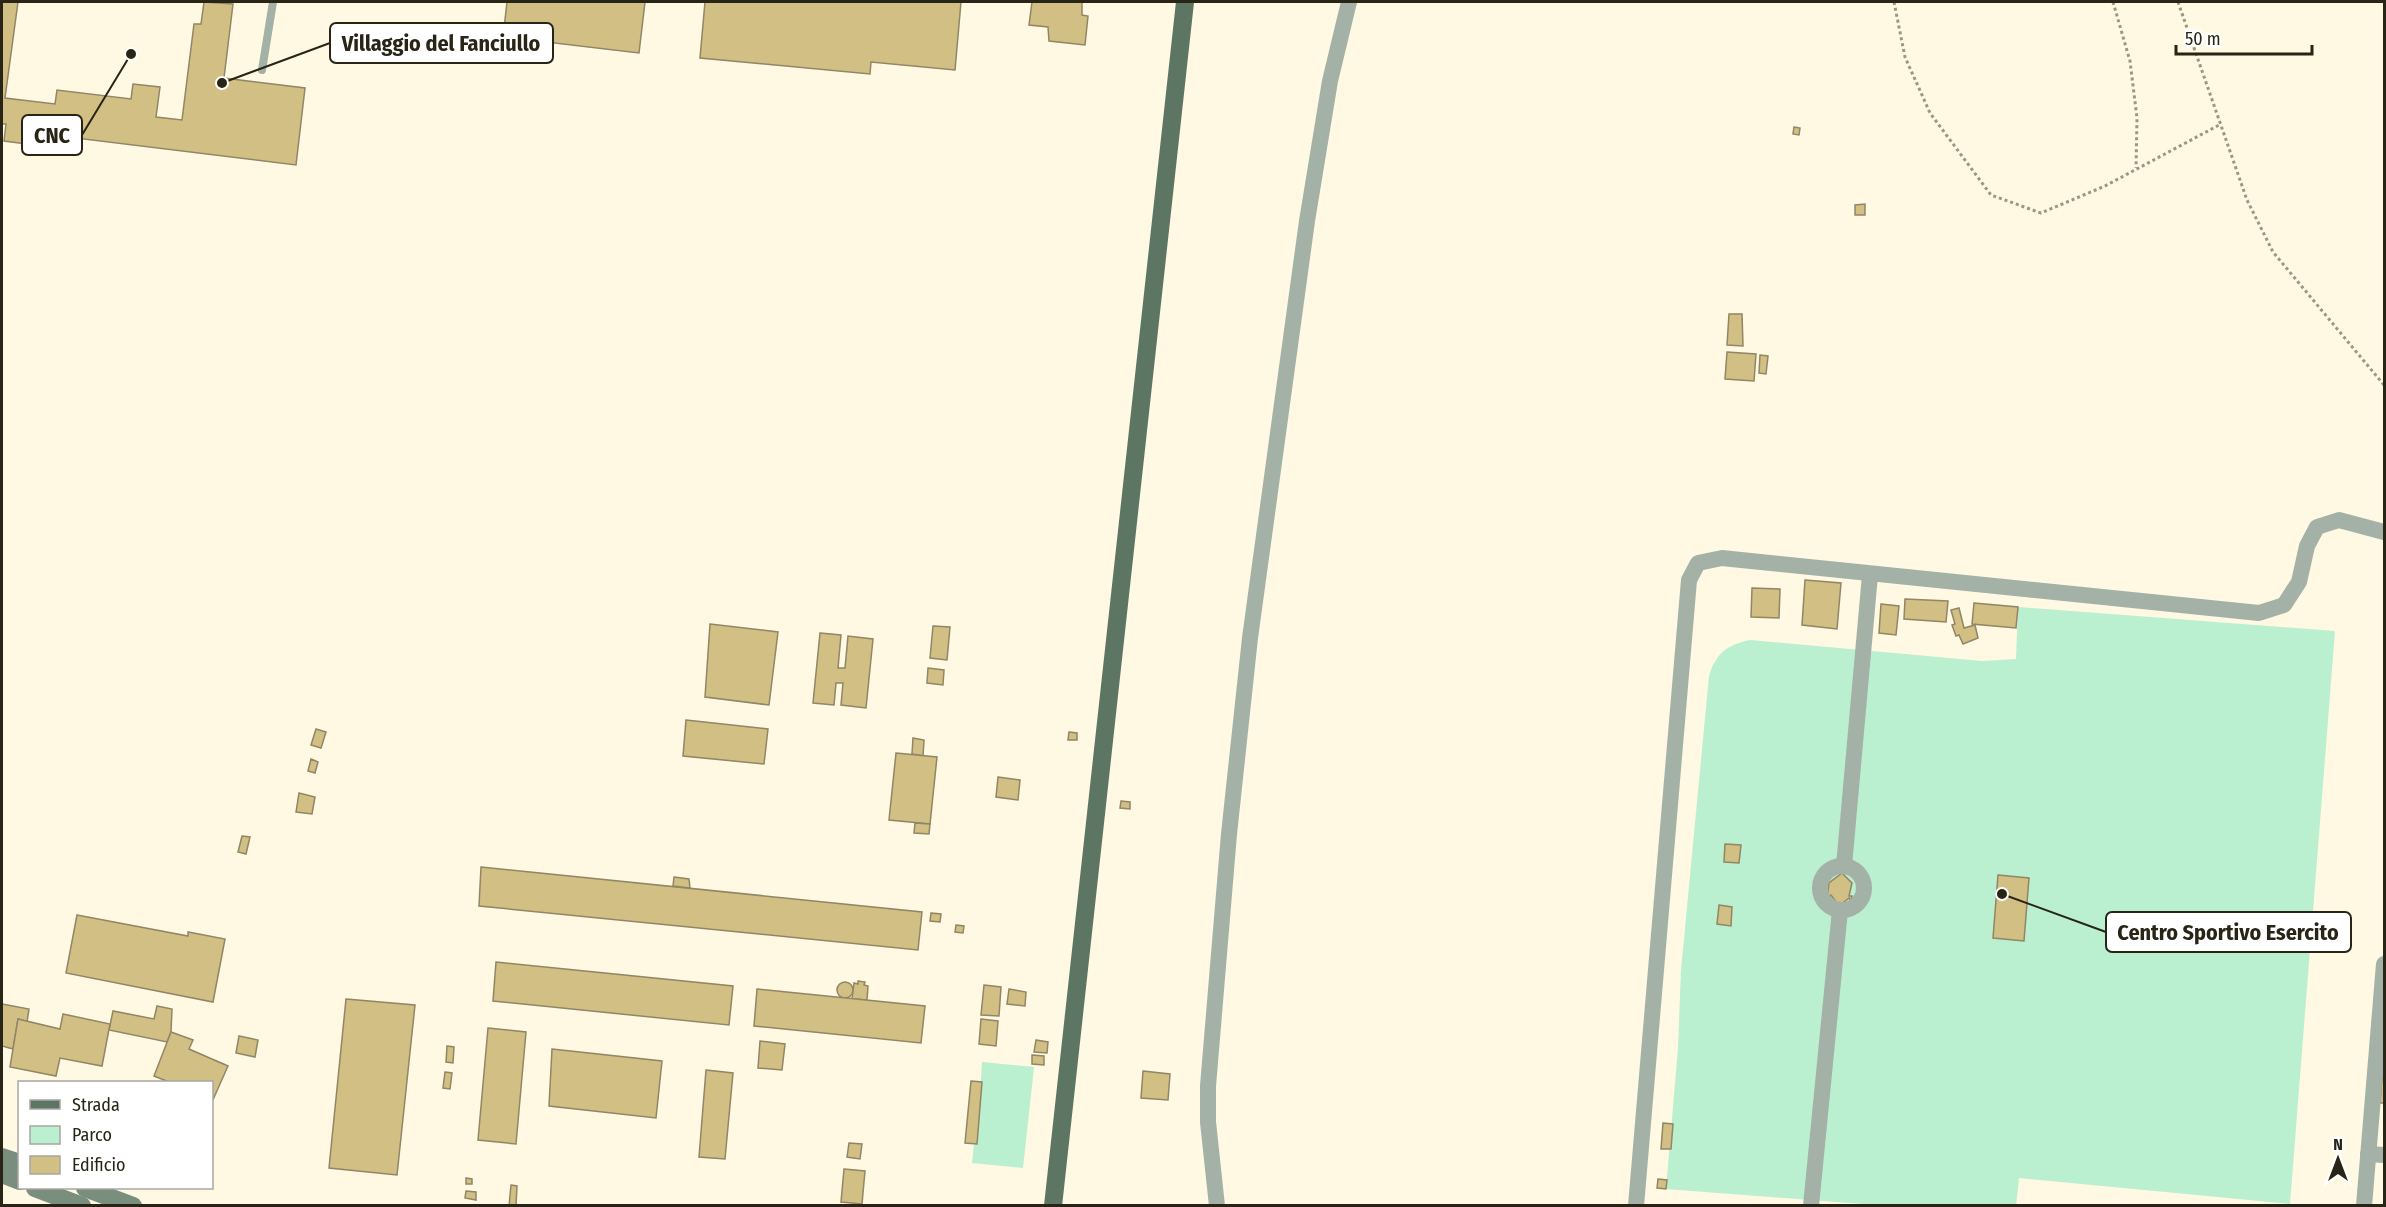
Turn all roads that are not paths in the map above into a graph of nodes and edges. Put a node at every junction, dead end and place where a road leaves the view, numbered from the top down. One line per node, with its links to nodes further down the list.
1 (273, 2): 4 (lane)
2 (1185, 2): 17 (main road)
3 (1349, 2): 18 (street)
4 (262, 70)
5 (2385, 532): 6 (street)
6 (1870, 574): 7 (street); 19 (street)
7 (1844, 866): 8 (street); 8 (street)
8 (1840, 910): 20 (street)
9 (2385, 964): 10 (street)
10 (2376, 1155): 21 (street)
11 (7, 1162): 12 (main road)
12 (18, 1178)
13 (38, 1189): 15 (main road)
14 (88, 1189): 16 (main road)
15 (82, 1206)
16 (133, 1206)
17 (1053, 1206)
18 (1217, 1206)
19 (1636, 1206)
20 (1811, 1206)
21 (2364, 1206)

